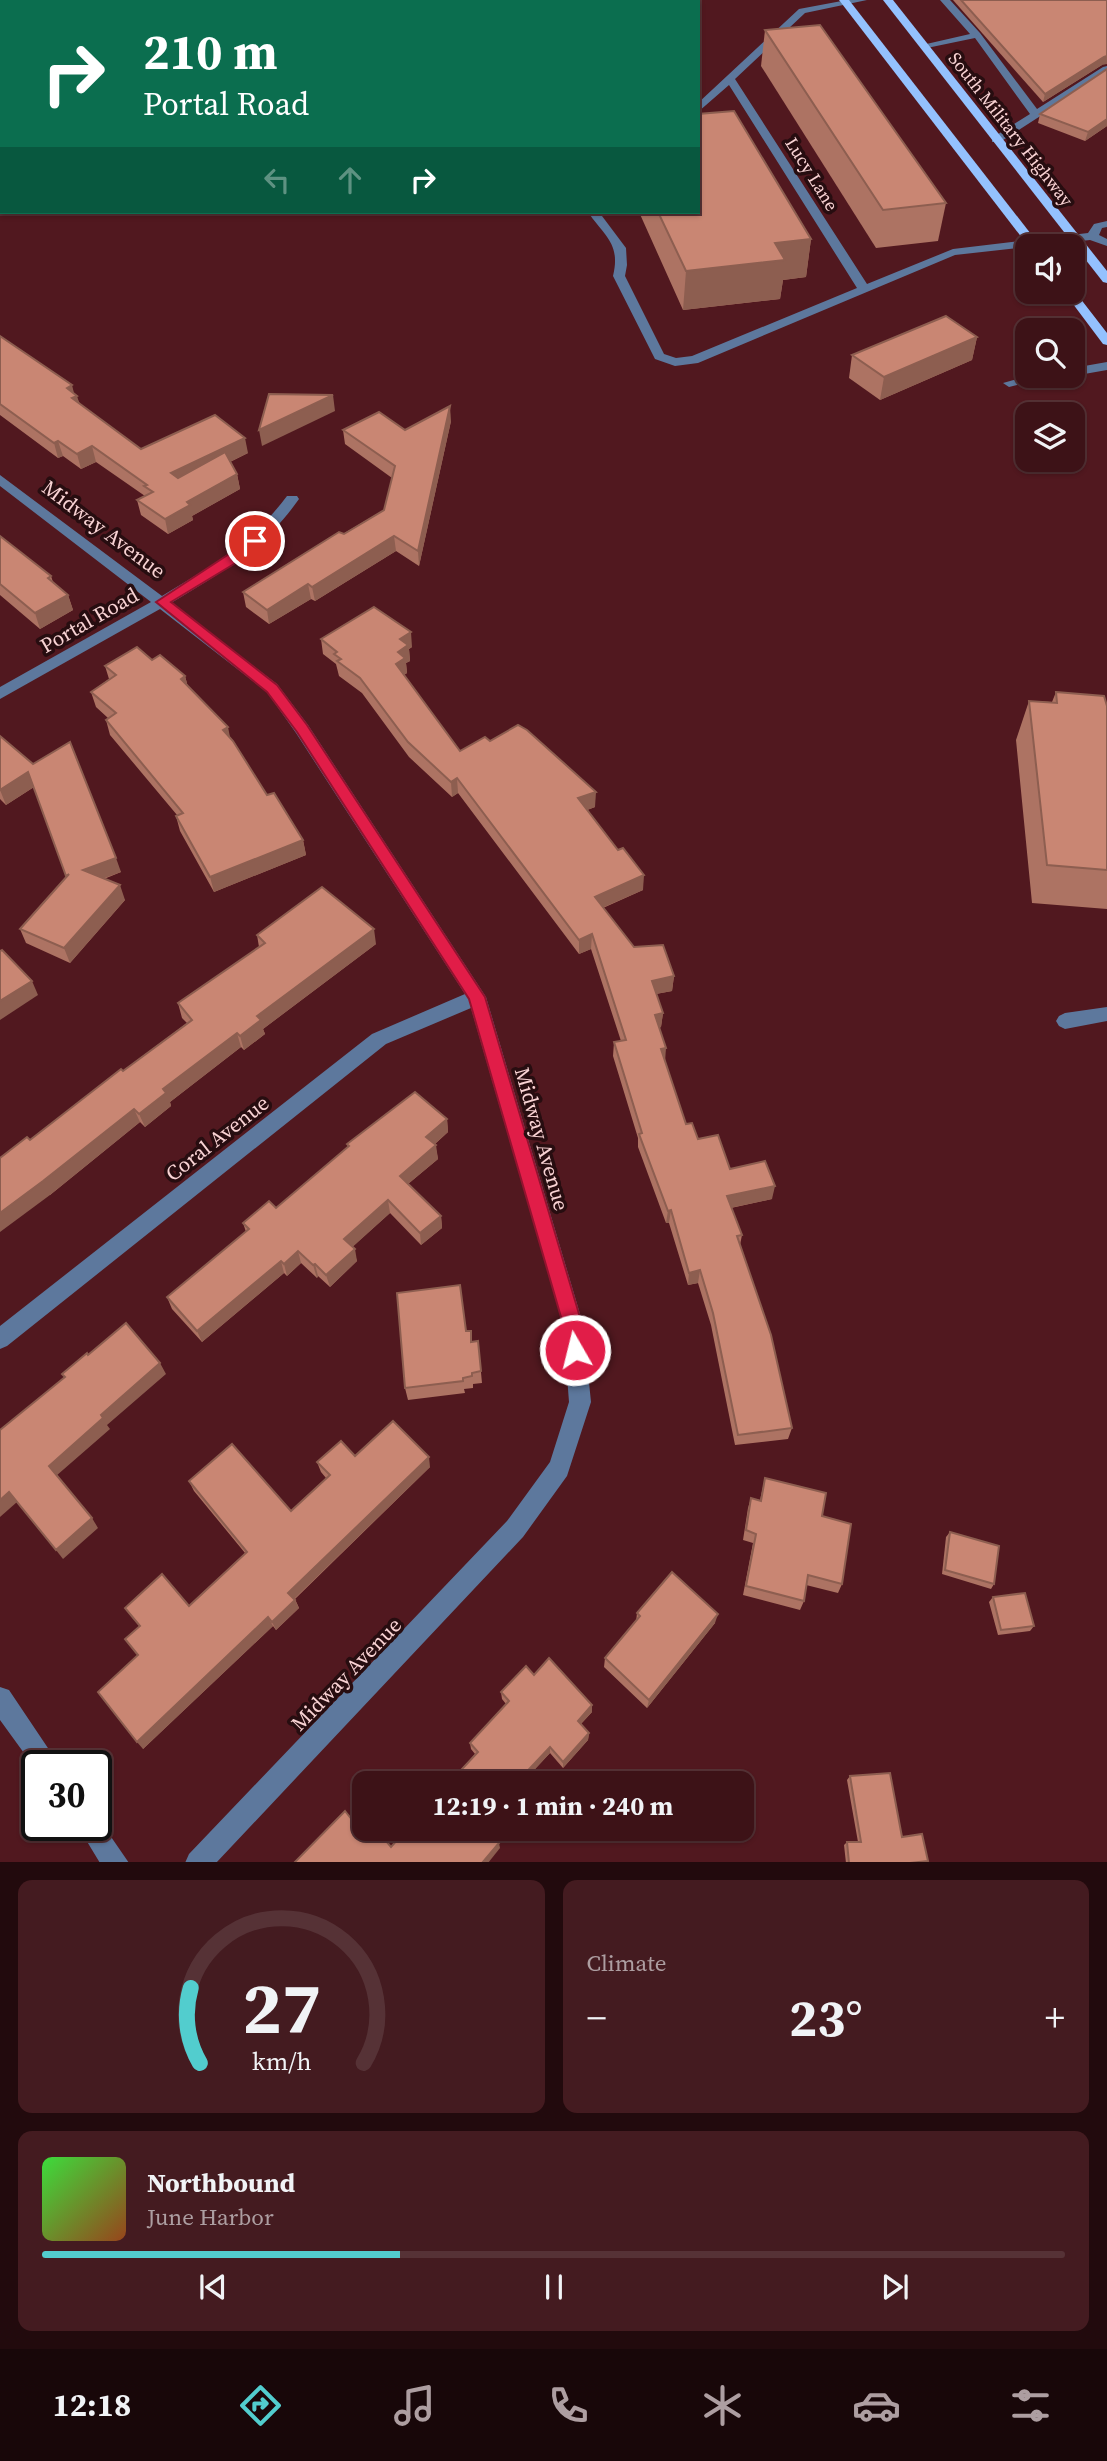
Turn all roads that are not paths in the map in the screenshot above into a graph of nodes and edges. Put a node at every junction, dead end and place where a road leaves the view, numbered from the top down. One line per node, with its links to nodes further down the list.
1 (862, 0): 4 (street)
2 (888, 0): 6 (main road, South Military Highway)
3 (945, 0): 5 (street)
4 (846, 2): 8 (street); 14 (main road)
5 (977, 35): 6 (street); 10 (street)
6 (925, 47): 11 (main road, South Military Highway)
7 (1107, 69): 10 (street)
8 (730, 79): 9 (street); 22 (street, Lucy Lane)
9 (700, 107)
10 (1035, 113): 11 (street)
11 (996, 140): 15 (main road, South Military Highway)
12 (595, 214): 22 (street)
13 (1107, 224): 16 (street)
14 (1025, 234)
15 (1072, 234)
16 (1092, 236): 17 (street); 18 (street)
17 (1085, 237)
18 (1107, 243)
19 (1015, 247): 22 (street)
20 (1085, 251): 21 (main road, South Military Highway)
21 (1107, 279)
22 (864, 289)
23 (1079, 304): 24 (main road)
24 (1107, 341)
25 (1107, 366): 26 (street)
26 (1085, 370)
27 (1015, 382): 28 (street)
28 (1009, 383)
29 (0, 479): 31 (street, Midway Avenue)
30 (292, 499): 31 (street, Portal Road)
31 (162, 602): 32 (street, Portal Road); 33 (street, Midway Avenue)
32 (0, 694)
33 (477, 997): 36 (street, Coral Avenue); 41 (street, Midway Avenue)
34 (1107, 1014): 35 (street)
35 (1065, 1021)
36 (0, 1339)
37 (0, 1699): 38 (street)
38 (37, 1750)
39 (101, 1841): 40 (street)
40 (115, 1862)
41 (199, 1862)

